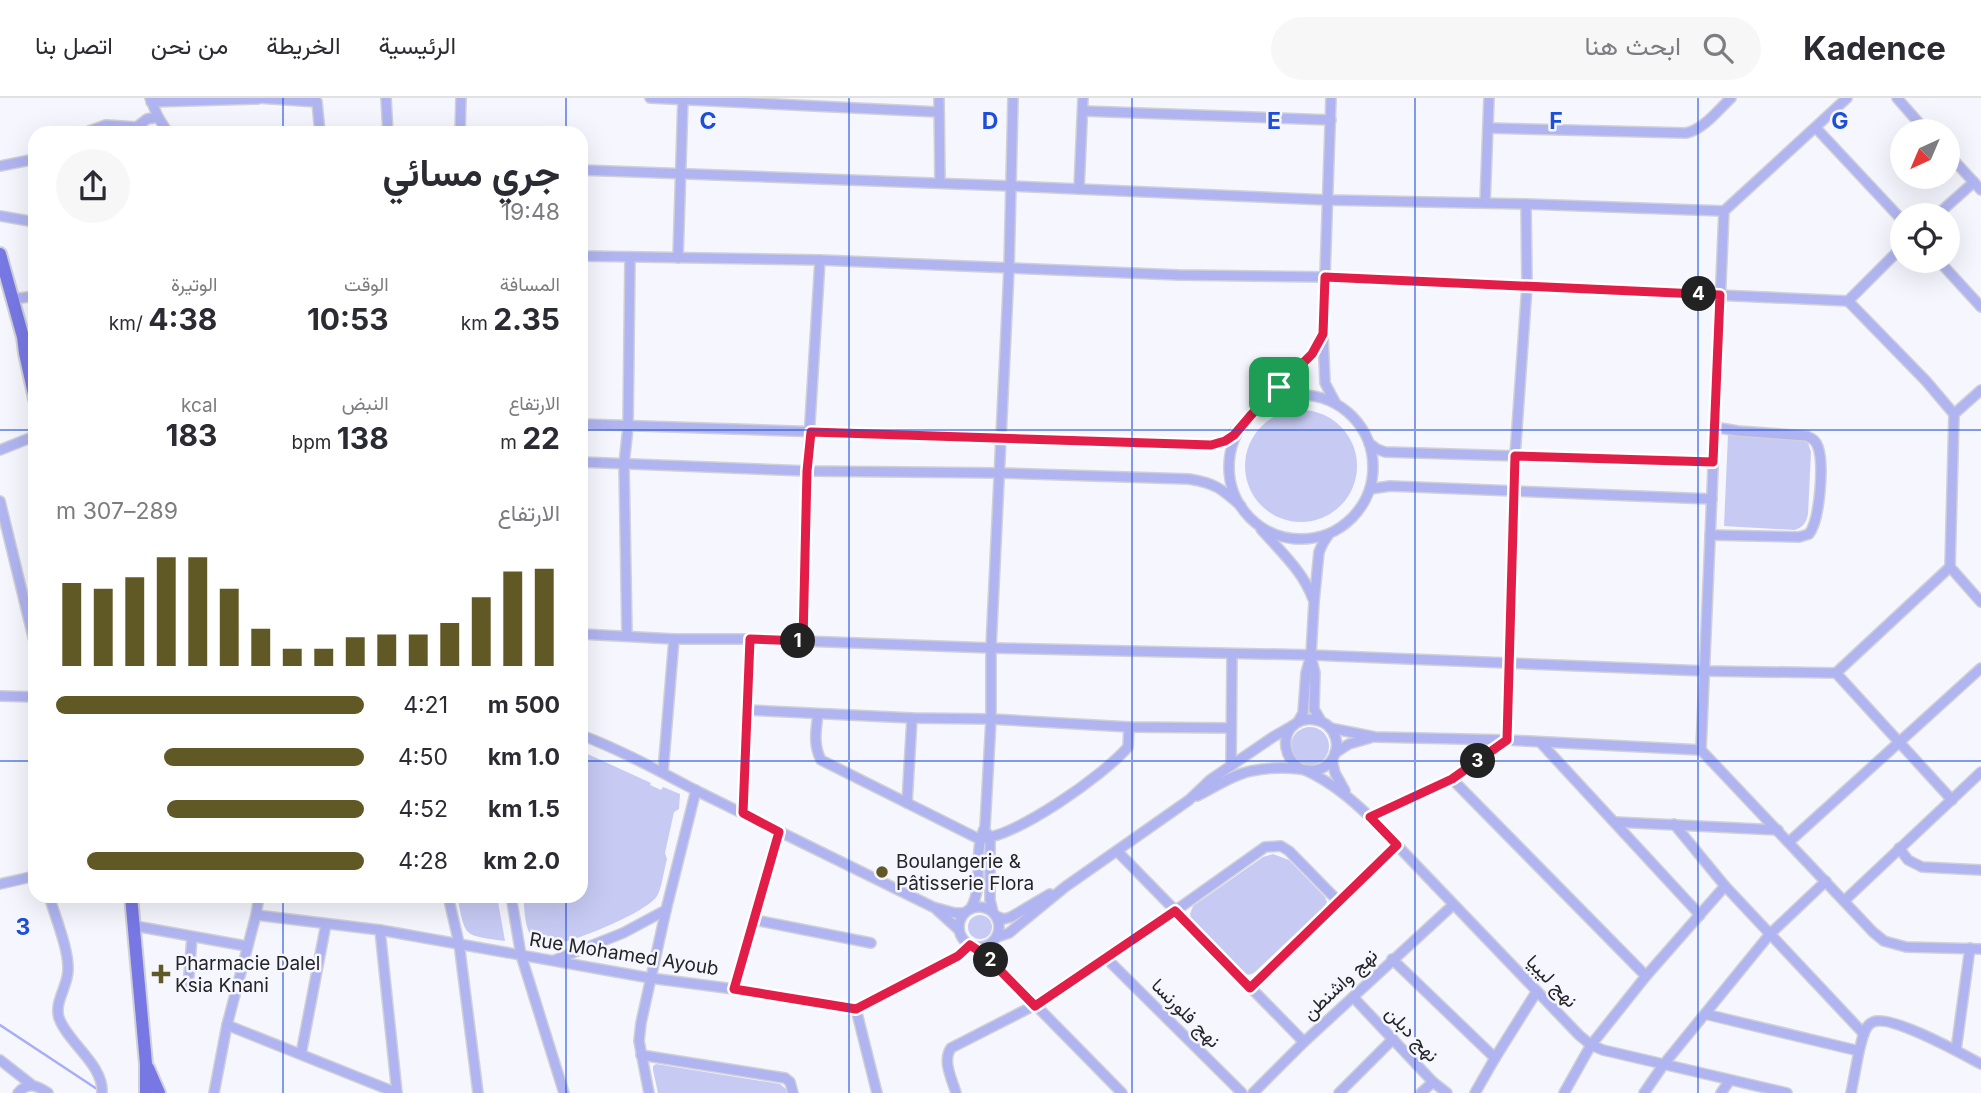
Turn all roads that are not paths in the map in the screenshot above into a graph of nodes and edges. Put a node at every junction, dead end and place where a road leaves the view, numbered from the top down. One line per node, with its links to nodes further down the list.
1 (258, 98): 14 (street); 15 (street)
2 (386, 98): 24 (street)
3 (461, 98): 25 (street)
4 (650, 98): 13 (street)
5 (939, 98): 17 (street)
6 (1013, 98): 35 (street)
7 (1083, 98): 16 (street)
8 (1331, 98): 20 (street)
9 (1489, 98): 26 (street)
10 (1731, 98): 26 (street)
11 (1847, 98): 27 (street)
12 (1896, 98): 19 (street)
13 (683, 99): 17 (street); 32 (street)
14 (151, 100): 18 (street)
15 (317, 100): 23 (street)
16 (1083, 111): 20 (street); 36 (street)
17 (938, 112): 34 (street)
18 (158, 117): 21 (street); 22 (street)
19 (1915, 119)
20 (1331, 120): 38 (street)
21 (137, 126)
22 (164, 126)
23 (319, 126)
24 (389, 126)
25 (460, 126)
26 (1488, 128): 39 (street)
27 (1816, 128): 42 (street); 43 (street)
28 (28, 160): 29 (street)
29 (0, 166)
30 (1960, 167): 33 (street)
31 (588, 170): 32 (street)
32 (681, 174): 34 (street); 49 (street)
33 (1974, 182): 37 (street); 40 (street)
34 (940, 183): 35 (street)
35 (1011, 186): 36 (street); 52 (street)
36 (1079, 189): 38 (street)
37 (1981, 190)
38 (1328, 200): 39 (street); 54 (street)
39 (1485, 203): 41 (street)
40 (1950, 203)
41 (1526, 204): 43 (street); 55 (street)
42 (1890, 207)
43 (1724, 211): 56 (street)
44 (0, 216): 45 (street)
45 (28, 221)
46 (0, 254): 58 (main road)
47 (588, 256): 48 (street)
48 (631, 257): 49 (street); 71 (street)
49 (678, 258): 51 (street)
50 (1890, 259): 59 (street)
51 (820, 260): 52 (street); 73 (street)
52 (1009, 269): 54 (street); 75 (street)
53 (1950, 273): 60 (street)
54 (1325, 277): 55 (street); 61 (street)
55 (1527, 286): 56 (street); 78 (street)
56 (1720, 295): 59 (street); 72 (street)
57 (28, 297): 58 (street)
58 (13, 299): 62 (main road)
59 (1848, 301): 68 (street)
60 (1981, 307)
61 (1323, 334): 66 (street); 67 (street)
62 (23, 337): 63 (main road); 64 (main road)
63 (28, 345)
64 (28, 370)
65 (1981, 390): 68 (street)
66 (1336, 403): 67 (street); 76 (street)
67 (1261, 407): 70 (street)
68 (1954, 414): 92 (street)
69 (588, 424): 71 (street)
70 (1242, 425): 75 (street); 88 (street)
71 (628, 427): 73 (street); 81 (street)
72 (1714, 427): 80 (street); 91 (street)
73 (811, 432): 75 (street); 82 (street)
74 (28, 439): 77 (street)
75 (1000, 439): 83 (street)
76 (1370, 443): 78 (street); 84 (street)
77 (0, 450)
78 (1515, 456): 80 (street); 85 (street)
79 (588, 462): 81 (street)
80 (1713, 462): 86 (street)
81 (624, 464): 82 (street); 97 (street)
82 (807, 471): 83 (street); 100 (street)
83 (1000, 473): 88 (street); 101 (street)
84 (1370, 489): 85 (street); 90 (street)
85 (1514, 492): 86 (street); 104 (street)
86 (1712, 499): 91 (street)
87 (0, 501): 95 (street)
88 (1241, 506): 89 (street)
89 (1253, 520): 90 (street); 93 (street)
90 (1331, 533): 93 (street)
91 (1710, 535): 106 (street)
92 (1950, 567): 94 (street); 107 (street)
93 (1314, 602): 103 (street)
94 (1981, 602)
95 (28, 616)
96 (588, 634): 97 (street)
97 (627, 635): 98 (street)
98 (674, 639): 99 (street); 127 (street)
99 (750, 639): 100 (street); 110 (street)
100 (803, 641): 101 (street)
101 (990, 648): 102 (street); 113 (street)
102 (1232, 654): 103 (street); 117 (street)
103 (1311, 655): 104 (street); 114 (street); 115 (street)
104 (1508, 662): 106 (street); 120 (street)
105 (1981, 668): 121 (street)
106 (1704, 671): 107 (street); 123 (street)
107 (1836, 673): 121 (street)
108 (0, 696): 109 (street)
109 (28, 697)
110 (747, 710): 111 (street); 135 (street)
111 (818, 714): 112 (street); 134 (street)
112 (912, 718): 113 (street); 134 (street)
113 (991, 719): 116 (street); 139 (street)
114 (1296, 724): 115 (street); 125 (street); 126 (street)
115 (1326, 725): 118 (street); 124 (street)
116 (1129, 727): 117 (street); 142 (street)
117 (1231, 728): 125 (street)
118 (1375, 737): 120 (street); 124 (street)
119 (588, 738): 127 (street)
120 (1507, 740): 122 (street); 129 (street)
121 (1899, 741): 133 (street); 144 (street)
122 (1540, 742): 123 (street); 137 (street)
123 (1701, 750): 140 (street)
124 (1334, 756): 126 (street); 131 (street, نهج ليبيا)
125 (1231, 766): 132 (street)
126 (1303, 770): 131 (street, نهج ليبيا); 132 (street)
127 (663, 772): 130 (street)
128 (1981, 772): 133 (street)
129 (1452, 779): 136 (street); 188 (street)
130 (696, 790): 135 (street); 163 (street)
131 (1348, 796): 136 (street, نهج ليبيا)
132 (1189, 800): 147 (street)
133 (1952, 800): 146 (street)
134 (906, 803): 143 (street)
135 (743, 813): 141 (street)
136 (1370, 817): 145 (street, نهج ليبيا)
137 (1615, 822): 138 (street); 168 (street)
138 (1674, 824): 140 (street); 152 (street)
139 (985, 827): 142 (street); 143 (street)
140 (1778, 830): 144 (street)
141 (779, 832): 162 (street); 169 (street)
142 (990, 838): 143 (street); 166 (street)
143 (979, 839): 164 (street)
144 (1788, 842): 150 (street)
145 (1397, 845): 155 (street); 161 (street, نهج ليبيا)
146 (1899, 848): 148 (street); 154 (street)
147 (1117, 851): 153 (street); 165 (street)
148 (1981, 870)
149 (28, 878): 151 (street)
150 (1826, 881): 154 (street); 174 (street)
151 (0, 884)
152 (1725, 886): 168 (street); 174 (street)
153 (1065, 887): 166 (street); 176 (street)
154 (1843, 901): 181 (street)
155 (1339, 902): 165 (street); 191 (street)
156 (50, 903): 218 (street)
157 (132, 903): 171 (main road)
158 (258, 903): 167 (street)
159 (449, 903): 177 (street)
160 (512, 903): 183 (street)
161 (1453, 905): 185 (street, نهج واشنطن); 193 (street, نهج ليبيا)
162 (933, 907): 164 (street); 173 (street)
163 (666, 911): 186 (street); 189 (street)
164 (967, 911): 166 (street); 173 (street)
165 (1175, 911): 184 (street); 191 (street)
166 (994, 914): 176 (street)
167 (256, 915): 170 (street, Rue Mohamed Ayoub); 179 (street)
168 (1700, 915): 188 (street)
169 (755, 920): 178 (street); 192 (street)
170 (326, 924): 172 (street, Rue Mohamed Ayoub); 205 (street)
171 (135, 926): 175 (street); 209 (main road)
172 (380, 930): 177 (street, Rue Mohamed Ayoub); 222 (street)
173 (959, 930): 180 (street)
174 (1770, 934): 197 (street); 199 (street)
175 (192, 937): 179 (street); 190 (street)
176 (995, 939): 180 (street); 187 (street)
177 (458, 943): 183 (street, Rue Mohamed Ayoub); 223 (street)
178 (871, 943)
179 (247, 946): 198 (street)
180 (972, 946): 187 (street); 196 (street)
181 (1970, 948): 182 (street); 203 (street)
182 (1981, 949)
183 (521, 955): 186 (street, Rue Mohamed Ayoub); 224 (street)
184 (1105, 957): 195 (street); 230 (street, نهج فلورنسا)
185 (1392, 959): 194 (street, نهج واشنطن); 207 (street)
186 (554, 961): 189 (street, Rue Mohamed Ayoub)
187 (1007, 976): 195 (street)
188 (1646, 976): 202 (street)
189 (650, 978): 192 (street, Rue Mohamed Ayoub); 206 (street)
190 (188, 988)
191 (1250, 988): 201 (street)
192 (734, 989): 196 (street, Rue Mohamed Ayoub)
193 (1536, 991): 202 (street, نهج ليبيا); 207 (street)
194 (1354, 998): 200 (street, نهج دبلن); 201 (street, نهج واشنطن)
195 (1035, 1006): 228 (street); 229 (street)
196 (856, 1009): 227 (street)
197 (1705, 1014): 204 (street); 210 (street)
198 (227, 1025): 205 (street); 221 (street)
199 (1864, 1034): 203 (street); 204 (street)
200 (1394, 1039): 213 (street, نهج دبلن); 232 (street)
201 (1304, 1042): 231 (street, نهج واشنطن)
202 (1591, 1045): 210 (street, نهج ليبيا); 236 (street)
203 (1956, 1050): 211 (street)
204 (1859, 1051): 240 (street)
205 (301, 1055): 222 (street)
206 (641, 1055): 225 (street); 226 (street)
207 (1495, 1058): 235 (street)
208 (0, 1060): 214 (street)
209 (146, 1064): 219 (main road); 220 (main road)
210 (1664, 1064): 212 (street, نهج ليبيا); 237 (street)
211 (1981, 1064)
212 (1730, 1080): 215 (street, نهج ليبيا); 238 (street)
213 (1433, 1082): 233 (street); 234 (street, نهج دبلن)
214 (32, 1085): 216 (street); 217 (street)
215 (1775, 1092): 239 (street, نهج ليبيا)
216 (18, 1093)
217 (48, 1093)
218 (102, 1093)
219 (146, 1093)
220 (159, 1093)
221 (214, 1093)
222 (397, 1093)
223 (478, 1093)
224 (564, 1093)
225 (649, 1093)
226 (793, 1093)
227 (877, 1093)
228 (956, 1093)
229 (1122, 1093)
230 (1242, 1093)
231 (1254, 1093)
232 (1339, 1093)
233 (1421, 1093)
234 (1447, 1093)
235 (1475, 1093)
236 (1566, 1093)
237 (1644, 1093)
238 (1721, 1093)
239 (1787, 1093)
240 (1851, 1093)

